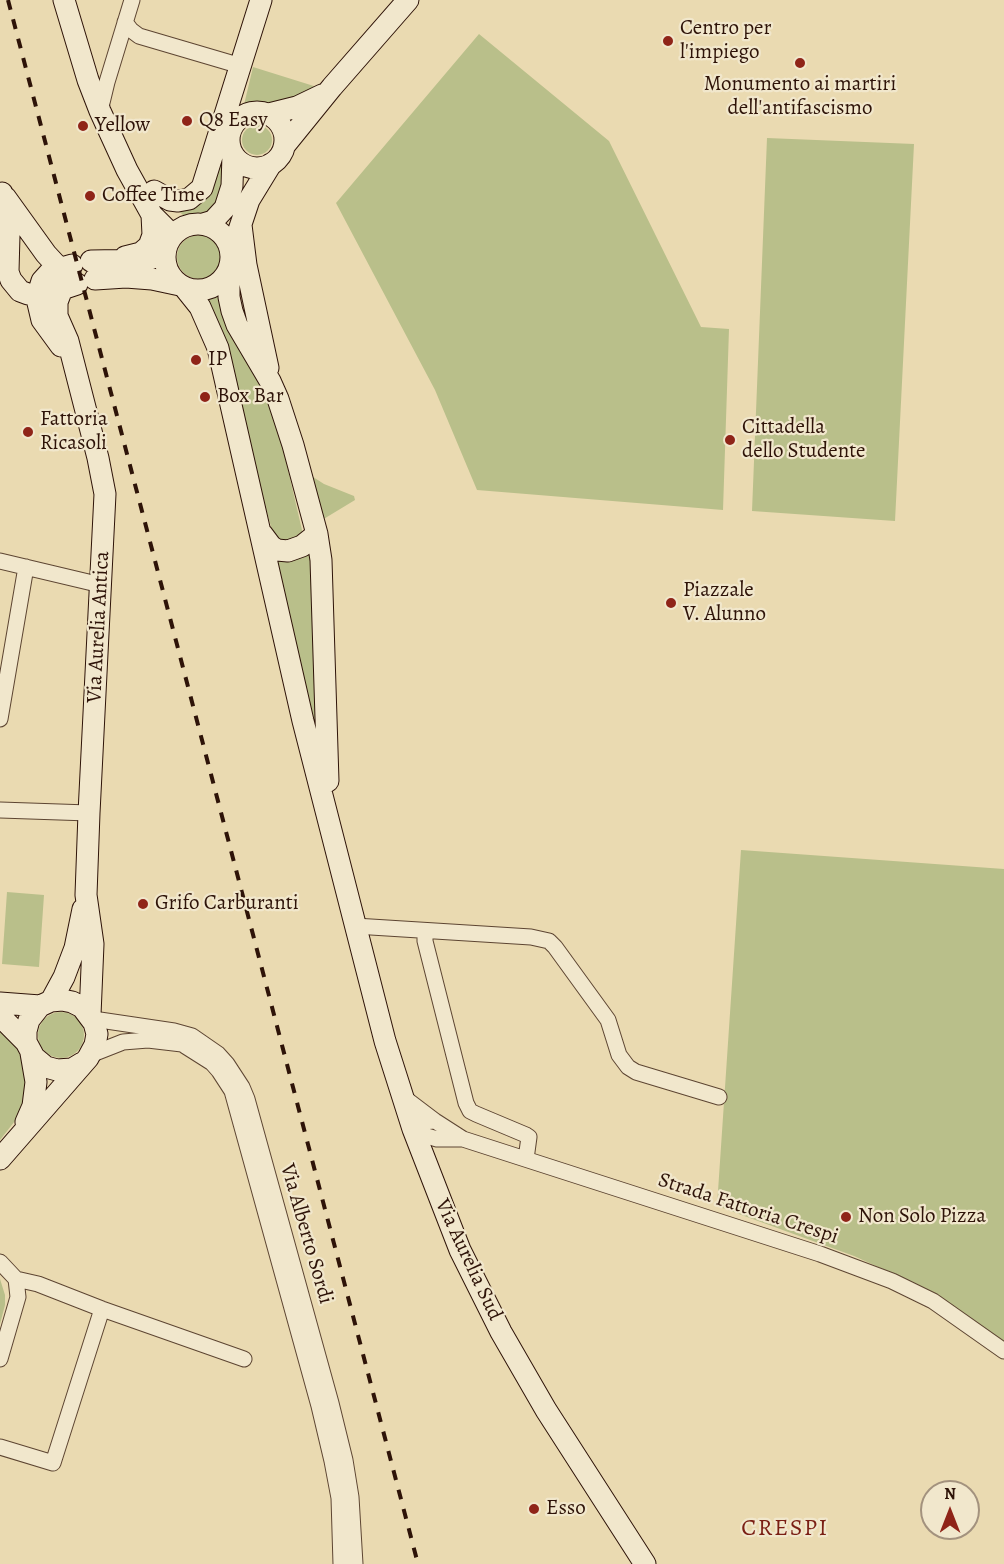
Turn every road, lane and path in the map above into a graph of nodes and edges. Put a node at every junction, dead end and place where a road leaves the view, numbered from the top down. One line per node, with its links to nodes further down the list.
1 (64, 0): 8 (main road)
2 (132, 0): 5 (street)
3 (261, 0): 6 (main road)
4 (408, 0): 7 (main road)
5 (125, 22): 6 (street); 8 (street)
6 (240, 68): 10 (main road); 16 (main road)
7 (328, 91): 9 (main road); 12 (main road)
8 (100, 111): 11 (main road)
9 (269, 114): 10 (main road); 12 (main road)
10 (237, 119): 13 (main road)
11 (112, 136): 16 (main road); 17 (main road)
12 (285, 145): 14 (main road)
13 (233, 154): 14 (main road); 18 (main road)
14 (271, 165): 19 (main road)
15 (1, 191): 20 (main road); 25 (main road)
16 (154, 192): 18 (main road)
17 (152, 215): 21 (main road); 22 (main road)
18 (198, 224): 21 (main road); 23 (main road)
19 (241, 225): 23 (main road); 29 (main road)
20 (4, 238): 24 (main road)
21 (167, 247): 22 (main road); 26 (main road)
22 (115, 260): 25 (main road)
23 (230, 262): 26 (main road); 29 (main road)
24 (4, 270): 27 (main road)
25 (76, 274): 26 (main road); 27 (main road); 28 (main road, Via Aurelia Antica)
26 (182, 286): 30 (main road)
27 (38, 294): 28 (main road, Via Aurelia Antica)
28 (74, 364): 34 (main road, Via Aurelia Antica)
29 (270, 381): 31 (main road)
30 (262, 534): 31 (main road); 38 (main road)
31 (317, 534): 38 (main road)
32 (0, 561): 33 (street)
33 (26, 567): 34 (street); 35 (street)
34 (100, 585): 37 (main road, Via Aurelia Antica)
35 (0, 719)
36 (0, 810): 37 (street)
37 (89, 813): 39 (main road, Via Aurelia Antica)
38 (333, 835): 40 (main road, Via Aurelia Sud)
39 (87, 895): 43 (main road, Via Aurelia Antica); 45 (main road, Via Aurelia Antica)
40 (355, 927): 41 (street); 48 (main road, Via Aurelia Sud)
41 (425, 931): 49 (street); 57 (street)
42 (0, 1003): 43 (main road)
43 (45, 1004): 45 (main road); 46 (main road, Via Aurelia Antica)
44 (0, 1016): 46 (main road)
45 (91, 1017): 47 (main road, Via Aurelia Antica); 66 (street, Via Alberto Sordi)
46 (28, 1048): 47 (main road); 52 (main road, Via Aurelia Antica)
47 (86, 1059): 52 (main road, Via Aurelia Antica); 65 (street, Via Alberto Sordi)
48 (401, 1095): 50 (street, Strada Fattoria Crespi); 51 (main road, Via Aurelia Sud)
49 (719, 1097)
50 (435, 1121): 51 (street); 54 (street, Strada Fattoria Crespi)
51 (413, 1129): 53 (street, Strada Fattoria Crespi); 55 (main road, Via Aurelia Sud)
52 (20, 1137): 56 (main road, Via Aurelia Antica)
53 (437, 1139): 54 (street, Strada Fattoria Crespi); 55 (street)
54 (463, 1139): 57 (street, Strada Fattoria Crespi)
55 (424, 1157): 67 (main road, Via Aurelia Sud)
56 (0, 1159)
57 (526, 1159): 61 (street, Strada Fattoria Crespi)
58 (0, 1262): 59 (street)
59 (16, 1279): 60 (street); 62 (street)
60 (102, 1309): 63 (street); 64 (street)
61 (1004, 1351)
62 (0, 1359)
63 (244, 1359)
64 (0, 1447)
65 (341, 1564)
66 (355, 1564)
67 (645, 1564)

